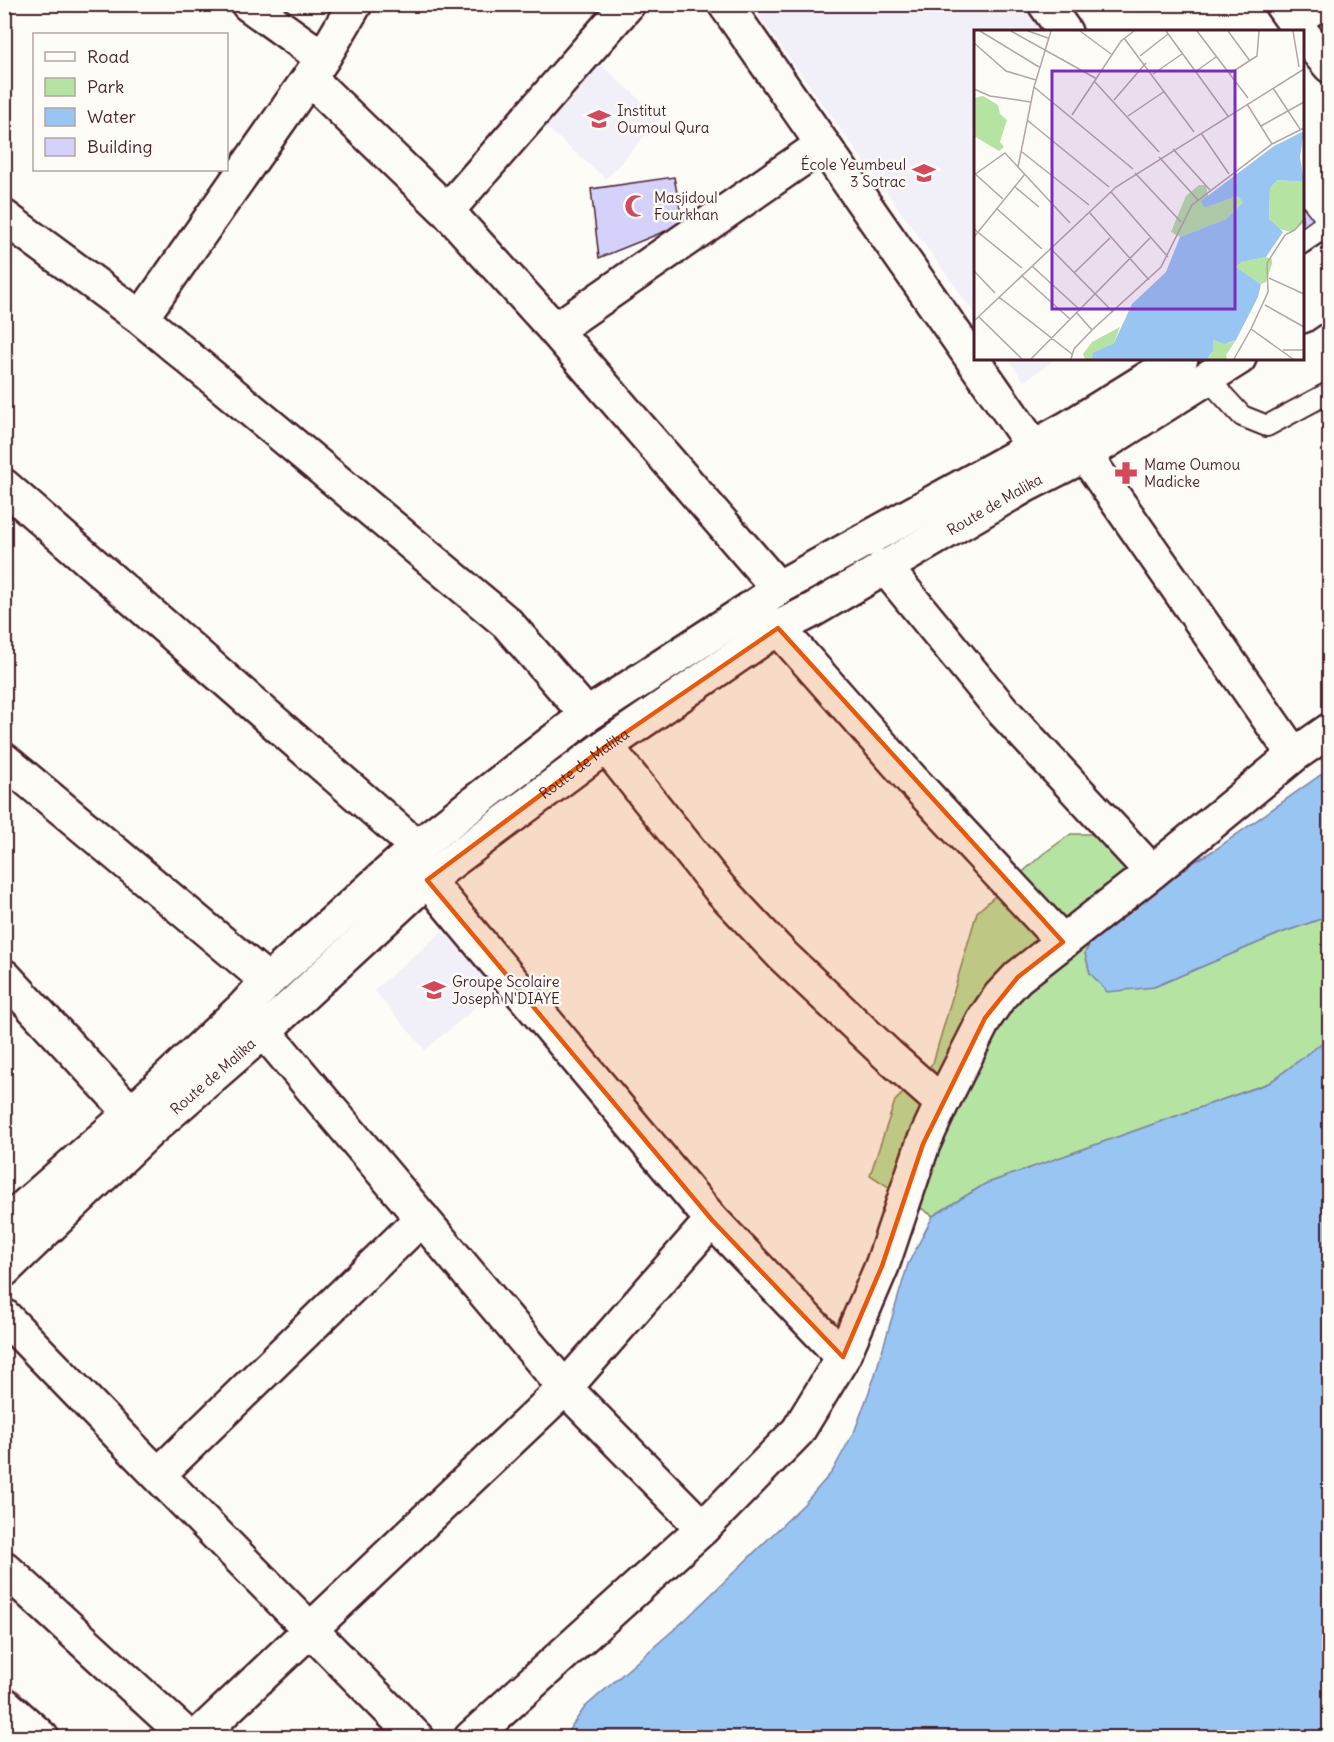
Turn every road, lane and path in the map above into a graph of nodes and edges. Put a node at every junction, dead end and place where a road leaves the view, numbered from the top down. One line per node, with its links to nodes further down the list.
1 (248, 4): 9 (street)
2 (355, 4): 9 (street)
3 (628, 4): 11 (street)
4 (1046, 5): 7 (street)
5 (740, 10): 10 (street)
6 (1299, 19): 8 (street)
7 (1064, 30)
8 (1329, 66)
9 (316, 68): 11 (street); 17 (street)
10 (822, 145): 18 (street); 23 (street)
11 (447, 211): 18 (street)
12 (4, 217): 17 (street)
13 (1329, 259): 14 (street)
14 (1304, 277)
15 (1329, 297): 16 (street)
16 (1304, 315)
17 (141, 318): 29 (street)
18 (555, 330): 27 (street)
19 (1178, 360): 23 (street, Route de Malika)
20 (1236, 360): 21 (street, Route de Malika)
21 (1208, 379): 22 (lane); 24 (street, Route de Malika)
22 (1329, 392)
23 (1033, 446): 27 (street, Route de Malika)
24 (1085, 455): 26 (street, Route de Malika); 32 (street)
25 (4, 486): 34 (street)
26 (884, 566): 28 (street, Route de Malika); 35 (street)
27 (778, 588): 29 (street, Route de Malika)
28 (778, 628): 31 (street, Route de Malika); 37 (street)
29 (587, 715): 34 (street, Route de Malika)
30 (1329, 730): 32 (street)
31 (606, 746): 36 (street, Route de Malika); 41 (street)
32 (1294, 755): 35 (street)
33 (4, 760): 39 (street)
34 (417, 847): 39 (street, Route de Malika)
35 (1152, 872): 37 (street)
36 (427, 880): 40 (street, Route de Malika); 44 (street)
37 (1064, 942): 41 (street)
38 (4, 976): 42 (street)
39 (268, 981): 42 (street, Route de Malika)
40 (264, 1030): 43 (street); 46 (street, Route de Malika)
41 (942, 1103): 48 (street)
42 (131, 1113): 45 (street, Route de Malika)
43 (422, 1218): 49 (street); 50 (street)
44 (712, 1220): 48 (street); 49 (street)
45 (4, 1225)
46 (4, 1270)
47 (4, 1316): 50 (street)
48 (843, 1357): 51 (street)
49 (564, 1388): 51 (street); 53 (street)
50 (158, 1475): 53 (street)
51 (704, 1528): 59 (street)
52 (4, 1568): 56 (street)
53 (311, 1630): 57 (street); 58 (street)
54 (4, 1704): 55 (street)
55 (42, 1737)
56 (189, 1737)
57 (196, 1737)
58 (417, 1737)
59 (471, 1737)

